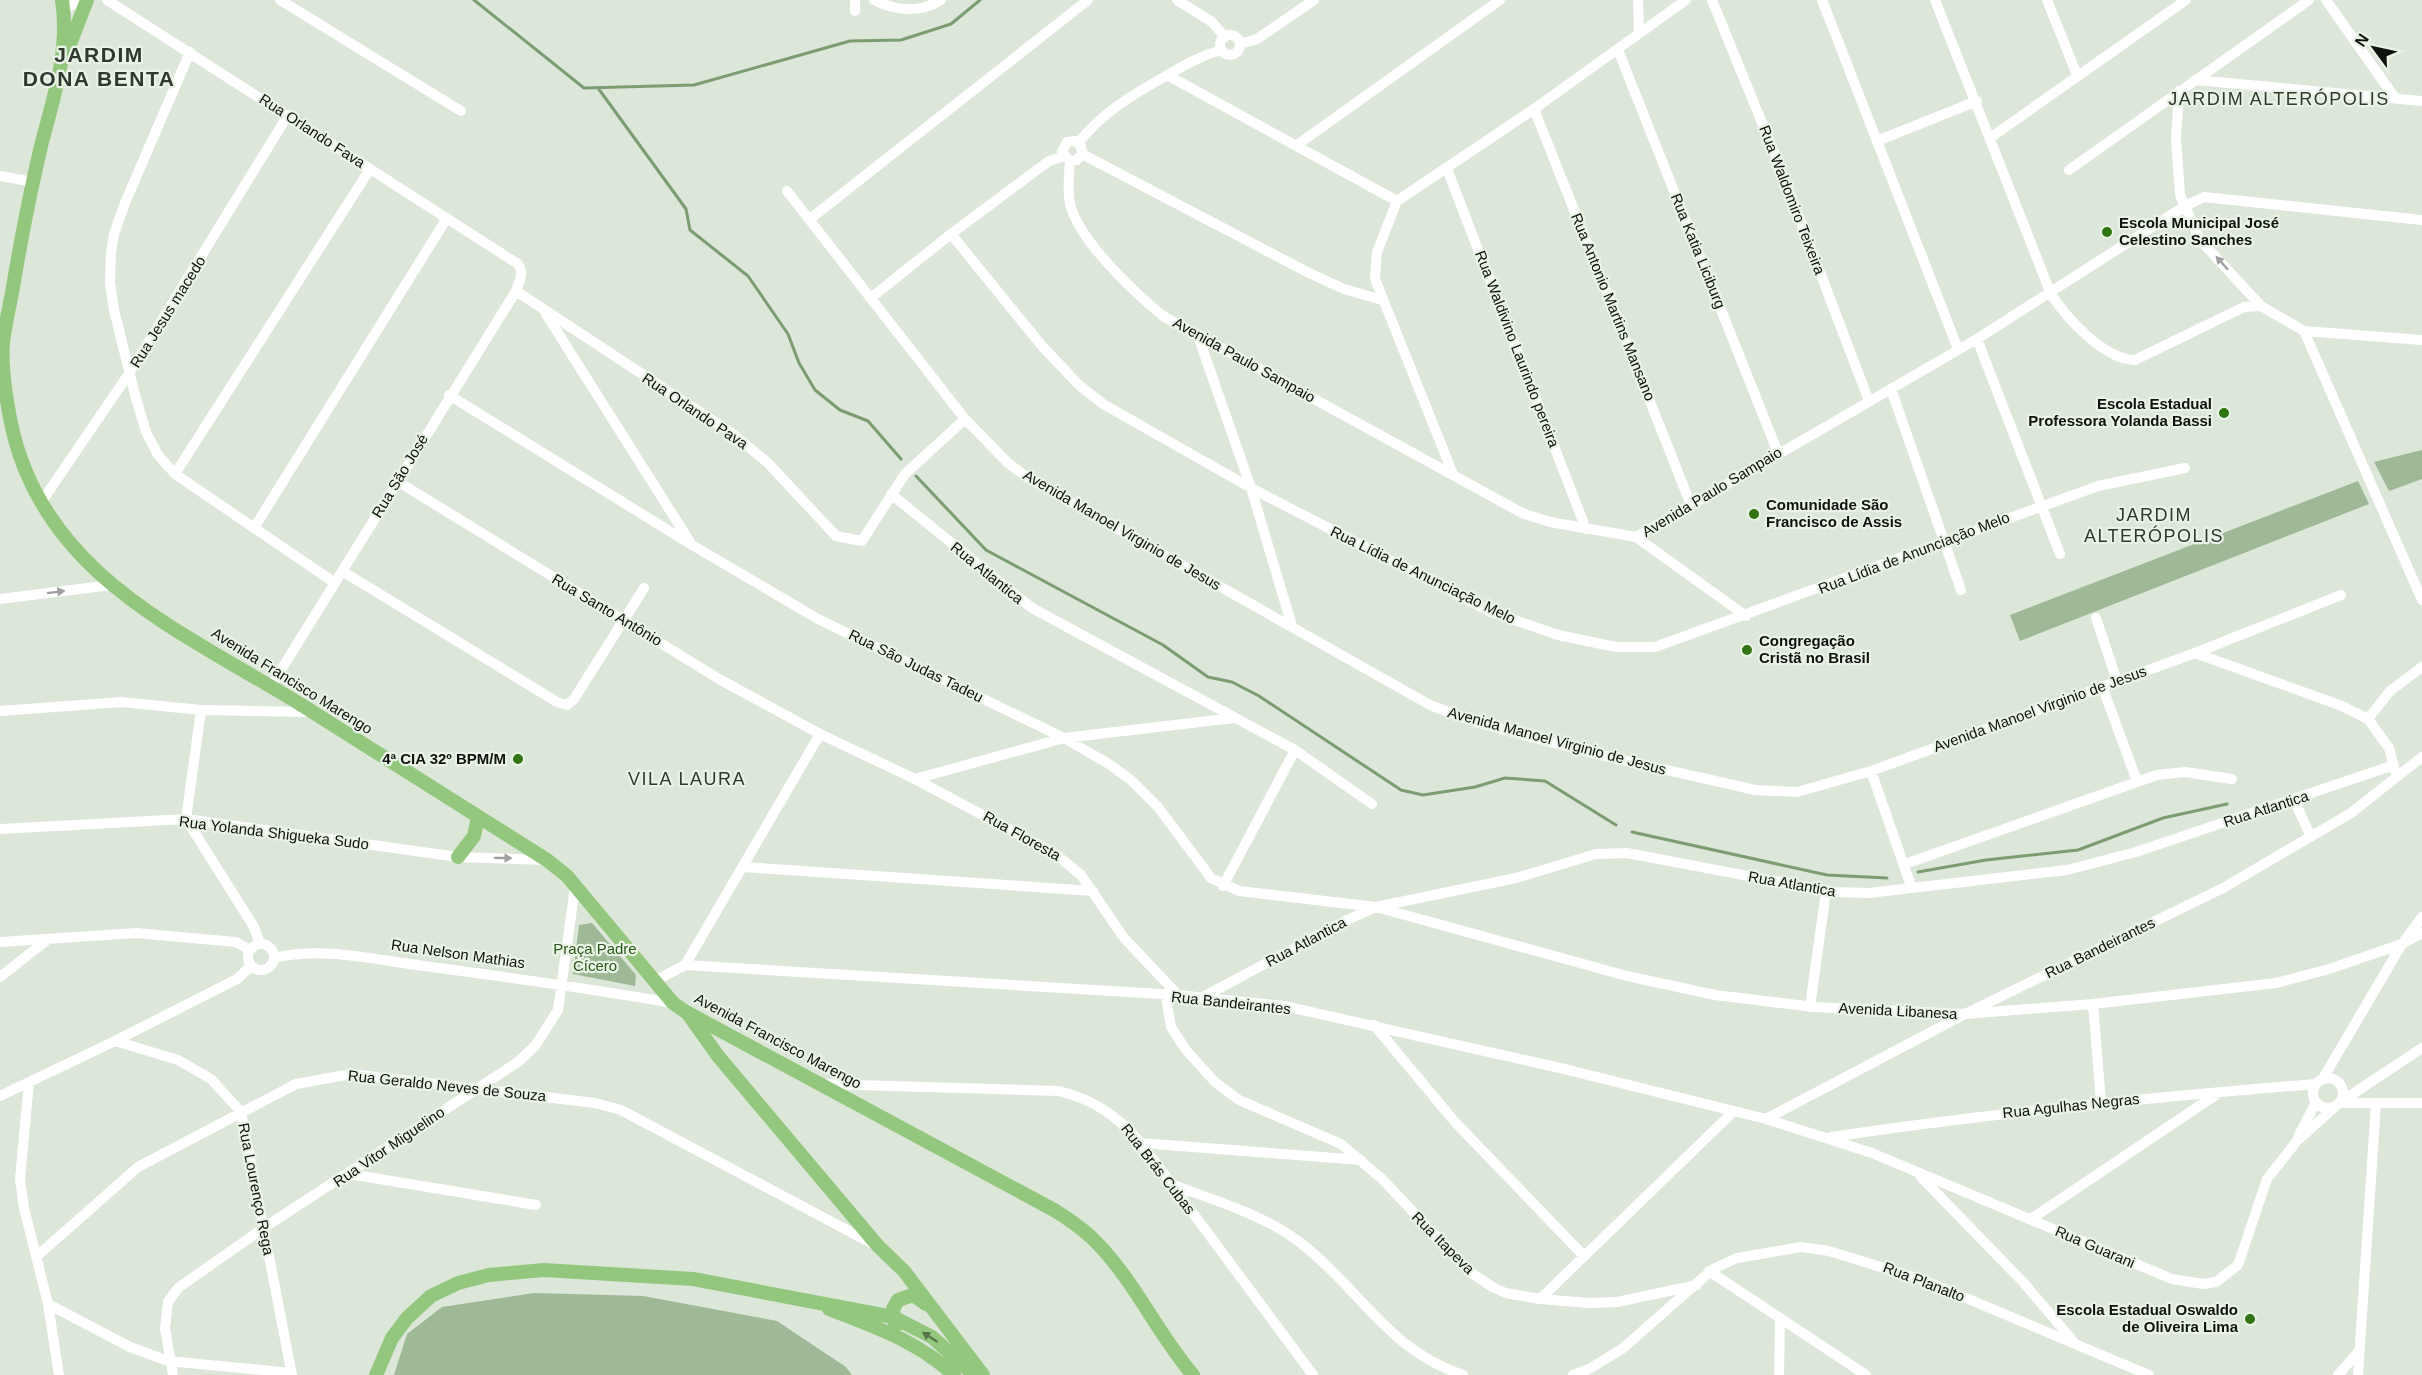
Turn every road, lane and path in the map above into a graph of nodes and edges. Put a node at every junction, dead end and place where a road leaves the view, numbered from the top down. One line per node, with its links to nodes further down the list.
1 (106, 0): 24 (street, Rua Orlando Fava)
2 (280, 0): 34 (street)
3 (874, 0): 4 (street)
4 (941, 0)
5 (1088, 0): 50 (street)
6 (1177, 0): 20 (street)
7 (1314, 0): 21 (street)
8 (1500, 0): 38 (street)
9 (1638, 0): 19 (street)
10 (1686, 0): 19 (street)
11 (1712, 0): 70 (street, Rua Waldomiro Teixeira)
12 (1822, 0): 37 (street)
13 (1935, 0): 31 (street)
14 (2047, 0): 27 (street)
15 (2186, 0): 27 (street)
16 (2309, 0): 28 (street)
17 (2326, 0): 30 (street)
18 (74, 2): 25 (main road, Avenida Francisco Marengo); 25 (main road)
19 (1640, 32): 23 (street)
20 (1225, 37): 21 (street); 22 (street)
21 (1240, 44): 22 (street)
22 (1221, 50): 26 (street)
23 (1618, 50): 33 (street); 72 (street, Rua Katia Liciburg)
24 (190, 52): 35 (street, Rua Orlando Fava); 66 (street)
25 (62, 64): 45 (main road, Avenida Francisco Marengo)
26 (1167, 75): 38 (street); 39 (street)
27 (2077, 75): 36 (street)
28 (2195, 80): 29 (street); 30 (street)
29 (2179, 91): 43 (street); 48 (street)
30 (2395, 98): 32 (street)
31 (1977, 101): 36 (street); 37 (street)
32 (2422, 101)
33 (1534, 109): 42 (street); 80 (street, Rua Antonio Martins Mansano)
34 (461, 111)
35 (288, 115): 41 (street, Rua Orlando Fava); 66 (street, Rua Jesus macedo)
36 (1990, 138): 55 (street)
37 (1877, 141): 65 (street)
38 (1297, 145): 47 (street)
39 (1080, 148): 40 (street); 40 (street); 57 (street)
40 (1067, 158): 52 (street); 61 (street, Avenida Paulo Sampaio)
41 (370, 169): 49 (street, Rua Orlando Fava); 74 (street)
42 (1447, 169): 47 (street); 83 (street, Rua Waldivino Laurindo pereira)
43 (2069, 170)
44 (0, 176): 45 (street)
45 (33, 182): 64 (main road, Avenida Francisco Marengo)
46 (787, 191): 50 (street, Avenida Manoel Virginio de Jesus)
47 (1397, 201): 57 (street)
48 (2185, 206): 51 (street, Avenida Paulo Sampaio); 55 (street, Avenida Paulo Sampaio); 58 (street, one-way to 48)
49 (447, 218): 53 (street, Rua Orlando Fava); 82 (street)
50 (810, 219): 56 (street, Avenida Manoel Virginio de Jesus)
51 (2422, 220)
52 (951, 234): 56 (street); 77 (street, Rua Lídia de Anunciação Melo)
53 (518, 264): 54 (street, Rua São José)
54 (516, 291): 59 (street, Rua Orlando Pava); 69 (street, Rua São José)
55 (2050, 294): 58 (street); 62 (street, Avenida Paulo Sampaio)
56 (872, 297): 71 (street, Avenida Manoel Virginio de Jesus)
57 (1382, 300): 75 (street)
58 (2261, 306): 60 (street)
59 (545, 311): 78 (street, Rua Orlando Pava); 86 (street)
60 (2304, 331): 63 (street); 95 (street)
61 (1198, 336): 75 (street, Avenida Paulo Sampaio); 77 (street)
62 (1977, 339): 65 (street, Avenida Paulo Sampaio); 81 (street)
63 (2422, 340)
64 (2, 345): 67 (main road, Avenida Francisco Marengo)
65 (1958, 349): 68 (street, Avenida Paulo Sampaio)
66 (130, 372): 74 (street); 79 (street, Rua Jesus macedo)
67 (3, 375): 79 (main road, Avenida Francisco Marengo)
68 (1891, 389): 70 (street, Avenida Paulo Sampaio); 85 (street)
69 (449, 395): 76 (street, Rua São José); 86 (street, Rua São Judas Tadeu)
70 (1869, 401): 72 (street, Avenida Paulo Sampaio)
71 (965, 418): 78 (street); 99 (street, Avenida Manoel Virginio de Jesus)
72 (1778, 453): 80 (street, Avenida Paulo Sampaio)
73 (2185, 468): 81 (street, Rua Lídia de Anunciação Melo)
74 (176, 474): 82 (street)
75 (1453, 474): 83 (street, Avenida Paulo Sampaio)
76 (397, 481): 88 (street, Rua São José); 98 (street, Rua Santo Antônio)
77 (1251, 488): 96 (street, Rua Lídia de Anunciação Melo); 99 (street)
78 (891, 494): 108 (street, Rua Atlantica)
79 (40, 504): 90 (main road, Avenida Francisco Marengo)
80 (1691, 505): 84 (street, Avenida Paulo Sampaio)
81 (2040, 506): 85 (street, Rua Lídia de Anunciação Melo); 87 (street)
82 (254, 528): 89 (street)
83 (1586, 529): 84 (street, Avenida Paulo Sampaio)
84 (1636, 537): 96 (street)
85 (1946, 542): 92 (street); 96 (street, Rua Lídia de Anunciação Melo)
86 (692, 545): 111 (street, Rua São Judas Tadeu)
87 (2060, 554)
88 (342, 571): 89 (street, Rua São José); 98 (street)
89 (335, 583): 103 (street, Rua São José)
90 (111, 585): 94 (street, one-way to 90); 103 (main road, Avenida Francisco Marengo)
91 (644, 588): 98 (street)
92 (1961, 590)
93 (2341, 595): 100 (street, Avenida Manoel Virginio de Jesus)
94 (0, 599)
95 (2422, 600)
96 (1746, 616)
97 (2096, 618): 102 (street)
98 (624, 620): 110 (street, Rua Santo Antônio)
99 (1292, 626): 115 (street, Avenida Manoel Virginio de Jesus)
100 (2195, 653): 102 (street, Avenida Manoel Virginio de Jesus); 109 (street)
101 (2422, 667): 109 (street)
102 (2116, 681): 104 (street, Avenida Manoel Virginio de Jesus)
103 (271, 686): 107 (main road, Avenida Francisco Marengo)
104 (2102, 686): 115 (street, Avenida Manoel Virginio de Jesus); 119 (street)
105 (201, 710): 106 (street); 107 (street); 123 (street)
106 (0, 711)
107 (312, 712): 122 (main road, Avenida Francisco Marengo)
108 (1235, 718): 111 (street); 112 (street, Rua Atlantica)
109 (2368, 719): 114 (street)
110 (820, 734): 117 (street, Rua Floresta); 129 (street)
111 (1064, 738): 117 (street); 130 (street, Rua São Judas Tadeu)
112 (1295, 750): 121 (street, Rua Atlantica); 130 (street)
113 (2422, 757): 116 (street, Rua Bandeirantes)
114 (2394, 765): 116 (street); 120 (street, Rua Atlantica)
115 (1871, 771): 128 (street)
116 (2396, 778): 125 (street, Rua Bandeirantes)
117 (915, 779): 133 (street, Rua Floresta)
118 (2232, 779): 119 (street)
119 (2137, 781): 128 (street)
120 (2294, 800): 125 (street); 131 (street, Rua Atlantica)
121 (1372, 804)
122 (478, 817): 126 (main road); 127 (main road, Avenida Francisco Marengo)
123 (186, 819): 124 (street, Rua Yolanda Shigueka Sudo); 126 (street, Rua Yolanda Shigueka Sudo); 140 (street)
124 (0, 829)
125 (2311, 837): 156 (street, Rua Bandeirantes)
126 (458, 857): 127 (street, Rua Yolanda Shigueka Sudo, one-way to 127)
127 (547, 860): 132 (main road, Avenida Francisco Marengo)
128 (1905, 864): 131 (street)
129 (744, 867): 133 (street); 144 (street)
130 (1223, 886): 135 (street, Rua São Judas Tadeu)
131 (1911, 886): 134 (street, Rua Atlantica)
132 (575, 887): 147 (main road, Avenida Francisco Marengo); 148 (street, Rua Vitor Miguelino)
133 (1093, 891): 149 (street, Rua Floresta)
134 (1826, 891): 135 (street, Rua Atlantica); 154 (street)
135 (1376, 907): 151 (street, Rua Atlantica); 154 (street, Avenida Libanesa)
136 (2422, 917): 141 (street)
137 (2422, 933): 141 (street, Avenida Libanesa)
138 (48, 940): 139 (street); 142 (street); 146 (street)
139 (0, 942)
140 (260, 944): 142 (street); 143 (street)
141 (2402, 944): 153 (street, Avenida Libanesa); 161 (street)
142 (250, 950): 145 (street)
143 (274, 958): 145 (street); 148 (street, Rua Nelson Mathias)
144 (685, 965): 147 (street); 150 (street, Rua Bandeirantes)
145 (251, 966): 158 (street)
146 (0, 977)
147 (655, 981): 152 (main road, Avenida Francisco Marengo)
148 (563, 984): 152 (street, Rua Nelson Mathias); 163 (street, Rua Vitor Miguelino)
149 (1178, 995): 150 (street, Rua Bandeirantes); 151 (street, Rua Bandeirantes)
150 (1166, 997): 177 (street, Rua Itapeva)
151 (1203, 998): 157 (street, Rua Bandeirantes)
152 (673, 1003): 155 (main road, Avenida Francisco Marengo)
153 (2093, 1004): 156 (street, Avenida Libanesa); 166 (street)
154 (1810, 1007): 156 (street, Avenida Libanesa)
155 (686, 1012): 162 (main road, Avenida Francisco Marengo); 184 (main road)
156 (1965, 1014): 173 (street, Rua Bandeirantes)
157 (1374, 1025): 172 (street, Rua Bandeirantes); 185 (street)
158 (115, 1041): 160 (street); 171 (street, Rua Lourenço Rega)
159 (2422, 1048): 170 (street, Rua Guarani)
160 (30, 1082): 165 (street); 186 (street)
161 (2319, 1082): 164 (street, Rua Agulhas Negras); 167 (street); 170 (street)
162 (823, 1084): 175 (street, Rua Brás Cubas); 208 (main road, Avenida Francisco Marengo)
163 (477, 1089): 171 (street, Rua Geraldo Neves de Souza); 179 (street, Rua Vitor Miguelino); 184 (street, Rua Geraldo Neves de Souza)
164 (2220, 1092): 166 (street, Rua Agulhas Negras); 182 (street)
165 (0, 1096)
166 (2102, 1102): 174 (street, Rua Agulhas Negras)
167 (2316, 1102): 170 (street); 176 (street, Rua Guarani)
168 (2376, 1103): 169 (street); 170 (street); 199 (street)
169 (2422, 1103)
170 (2338, 1104): 176 (street, Rua Guarani)
171 (241, 1112): 183 (street, Rua Lourenço Rega); 186 (street, Rua Geraldo Neves de Souza)
172 (1733, 1112): 173 (street, Rua Bandeirantes); 185 (street)
173 (1766, 1119): 174 (street, Rua Bandeirantes)
174 (1827, 1138): 178 (street, Rua Guarani)
175 (1141, 1143): 177 (street); 180 (street, Rua Brás Cubas)
176 (2294, 1145): 182 (street, Rua Guarani)
177 (1361, 1160): 192 (street, Rua Itapeva)
178 (1916, 1172): 182 (street, Rua Guarani); 198 (street)
179 (349, 1174): 181 (street); 183 (street, Rua Vitor Miguelino)
180 (1173, 1185): 209 (street, Rua Brás Cubas); 210 (street)
181 (536, 1205)
182 (2031, 1219)
183 (265, 1227): 200 (street, Rua Vitor Miguelino); 201 (street, Rua Lourenço Rega)
184 (878, 1246): 187 (main road)
185 (1583, 1255): 192 (street)
186 (36, 1257): 193 (street)
187 (890, 1257): 190 (main road); 194 (main road)
188 (1709, 1271): 189 (street, Rua Planalto); 196 (street); 198 (street, Rua Planalto)
189 (1696, 1284): 192 (street, Rua Planalto); 211 (street)
190 (903, 1296): 194 (main road); 195 (main road)
191 (802, 1299): 195 (main road); 197 (main road); 204 (main road)
192 (1540, 1299)
193 (48, 1304): 200 (street); 202 (street)
194 (936, 1313): 207 (main road)
195 (893, 1317): 197 (main road); 206 (main road, one-way to 195)
196 (1780, 1318): 212 (street); 213 (street)
197 (897, 1335): 205 (main road)
198 (2075, 1344): 214 (street, Rua Planalto)
199 (2358, 1352): 215 (street); 216 (street)
200 (168, 1361): 201 (street); 203 (street, Rua Vitor Miguelino)
201 (292, 1374)
202 (59, 1375)
203 (172, 1375)
204 (376, 1375)
205 (954, 1375)
206 (974, 1375)
207 (983, 1375)
208 (1193, 1375)
209 (1313, 1375)
210 (1462, 1375)
211 (1573, 1375)
212 (1779, 1375)
213 (1866, 1375)
214 (2149, 1375)
215 (2337, 1375)
216 (2358, 1375)

